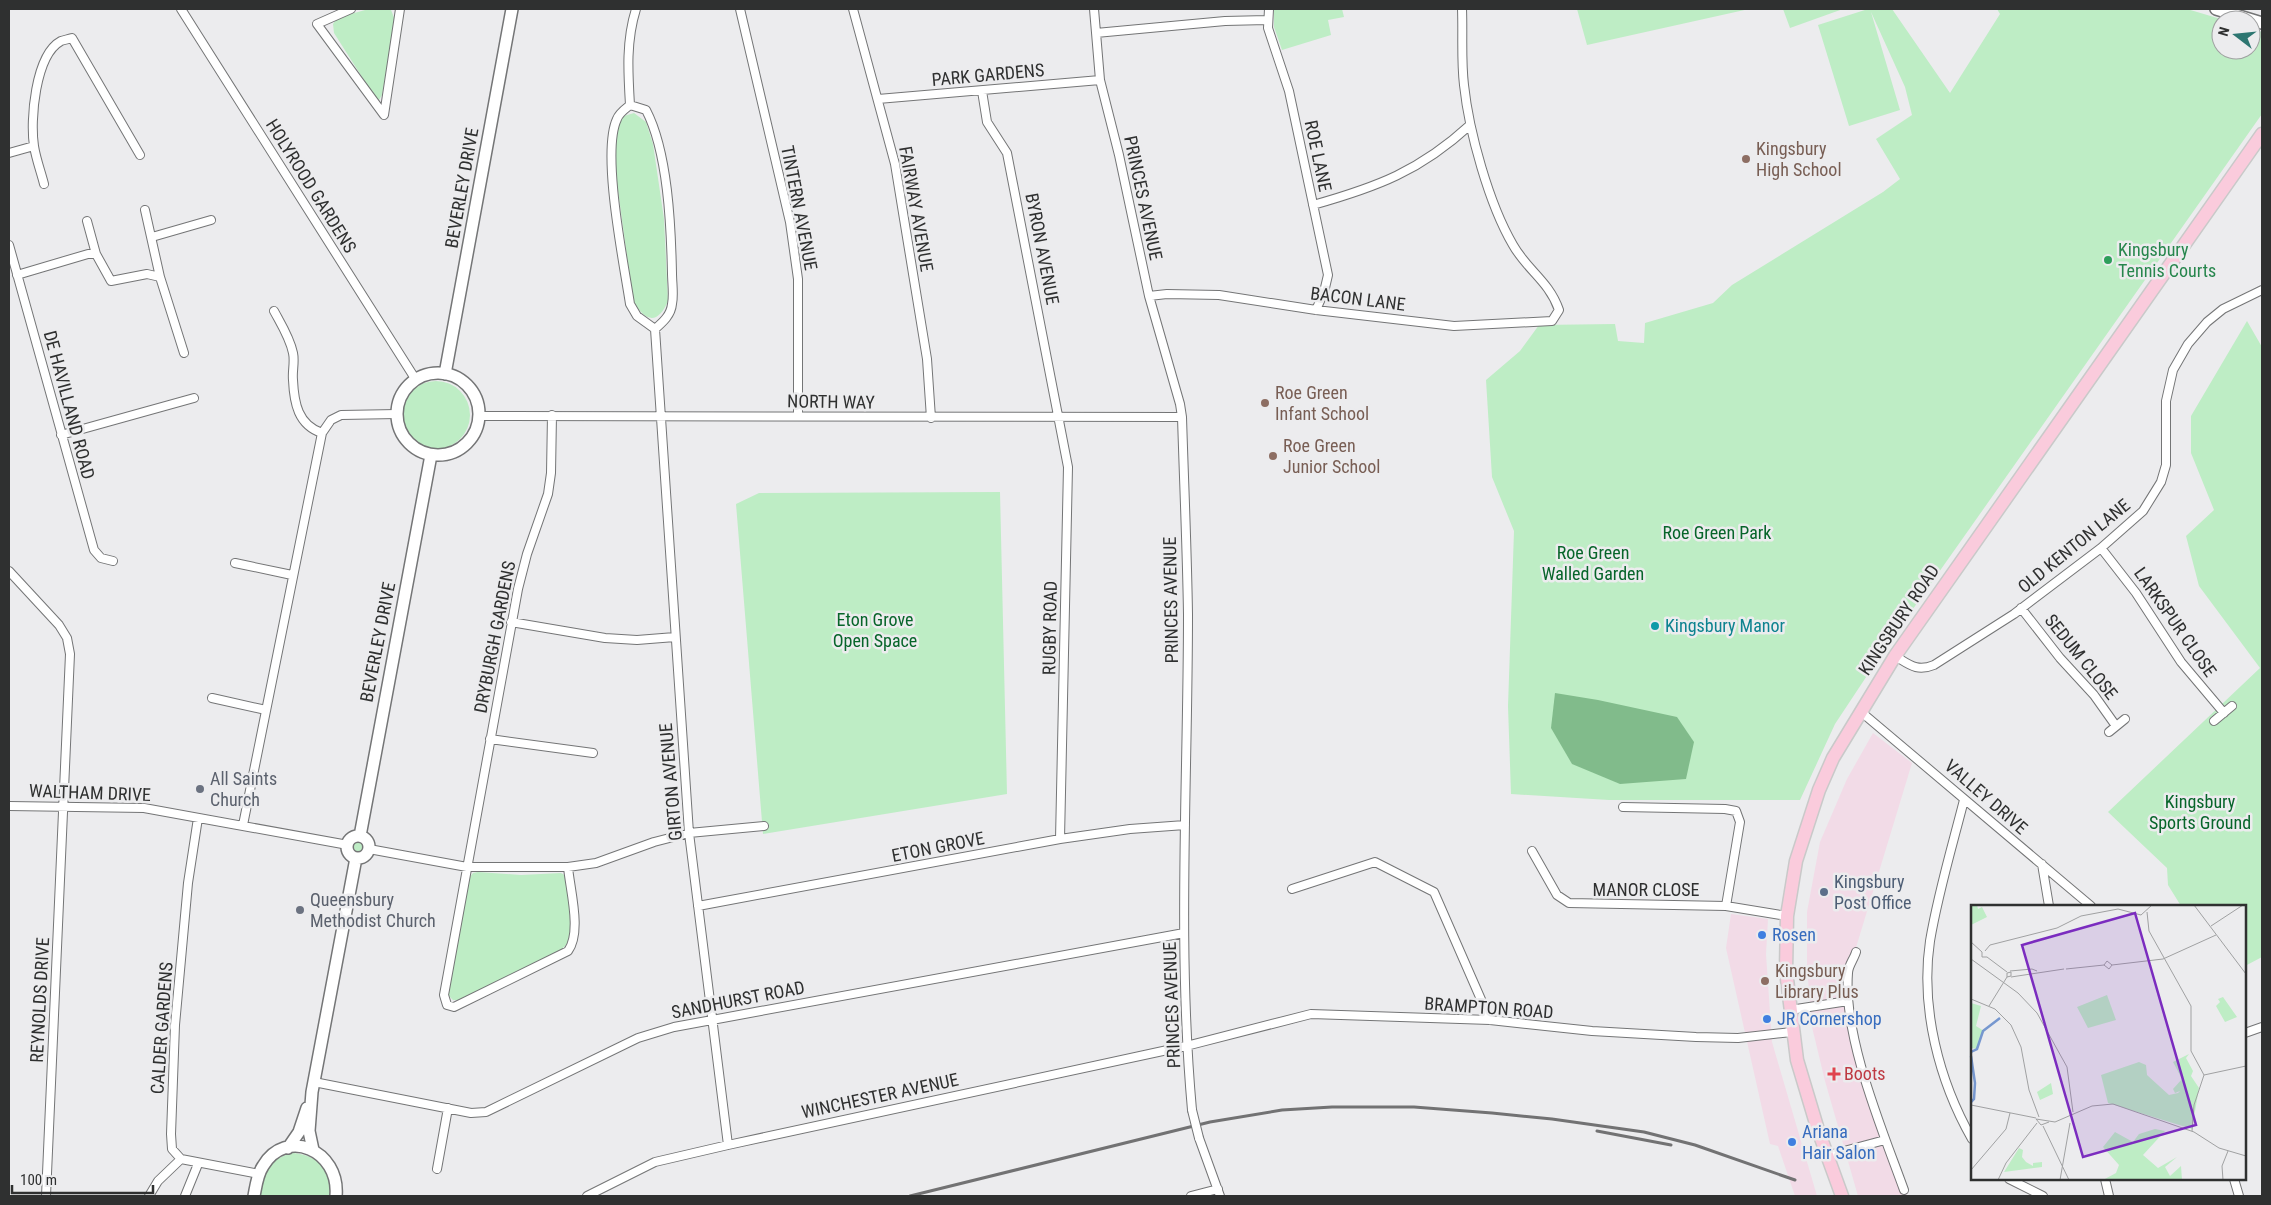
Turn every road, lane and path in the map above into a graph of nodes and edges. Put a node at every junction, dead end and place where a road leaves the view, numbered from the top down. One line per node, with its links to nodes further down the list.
1 (181, 9): 41 (street, HOLYROOD GARDENS)
2 (351, 9): 3 (street)
3 (400, 9)
4 (512, 9): 40 (street, BEVERLEY DRIVE)
5 (636, 9): 18 (street)
6 (740, 9): 47 (street, TINTERN AVENUE)
7 (853, 9): 17 (street, FAIRWAY AVENUE)
8 (1094, 9): 14 (street, PRINCES AVENUE)
9 (1269, 9): 12 (street, ROE LANE)
10 (1462, 9): 19 (street)
11 (2216, 9): 13 (street)
12 (1267, 20): 14 (street); 25 (street, ROE LANE)
13 (2262, 23)
14 (1096, 33): 15 (street, PRINCES AVENUE)
15 (1100, 80): 16 (street, PARK GARDENS); 35 (street, PRINCES AVENUE)
16 (982, 91): 17 (street, PARK GARDENS); 50 (street, BYRON AVENUE)
17 (878, 99): 49 (street, FAIRWAY AVENUE)
18 (630, 105): 38 (street); 38 (street)
19 (1470, 125): 25 (street); 36 (street, BACON LANE)
20 (2262, 134): 62 (main road, KINGSBURY ROAD)
21 (34, 146): 22 (street); 23 (street); 24 (street)
22 (9, 153)
23 (140, 155)
24 (44, 184)
25 (1313, 205): 36 (street, ROE LANE)
26 (145, 210): 29 (street)
27 (211, 220): 29 (street)
28 (86, 221): 31 (street)
29 (152, 237): 33 (street)
30 (9, 245): 32 (street, DE HAVILLAND ROAD)
31 (96, 254): 32 (street); 33 (street)
32 (17, 275): 52 (street, DE HAVILLAND ROAD)
33 (160, 277): 39 (street)
34 (2262, 290): 54 (street, OLD KENTON LANE)
35 (1149, 296): 36 (street, BACON LANE); 48 (street, PRINCES AVENUE)
36 (1316, 310)
37 (274, 311): 51 (street)
38 (655, 329): 46 (street, GIRTON AVENUE)
39 (184, 353)
40 (445, 374): 41 (street); 45 (street)
41 (416, 380): 43 (street)
42 (194, 398): 52 (street)
43 (397, 414): 51 (street); 53 (street)
44 (552, 415): 45 (street, NORTH WAY); 46 (street, NORTH WAY); 60 (street, DRYBURGH GARDENS)
45 (479, 416): 53 (street)
46 (661, 416): 47 (street, NORTH WAY); 61 (street, GIRTON AVENUE)
47 (798, 416): 49 (street, NORTH WAY)
48 (1182, 417): 50 (street, NORTH WAY); 80 (street, PRINCES AVENUE)
49 (931, 418): 50 (street, NORTH WAY)
50 (1060, 418): 84 (street, RUGBY ROAD)
51 (322, 433): 58 (street)
52 (61, 435): 55 (street, DE HAVILLAND ROAD)
53 (431, 455): 83 (street, BEVERLEY DRIVE)
54 (2101, 548): 59 (street, OLD KENTON LANE); 67 (street, LARKSPUR CLOSE)
55 (113, 562)
56 (235, 563): 58 (street)
57 (9, 571): 76 (street, REYNOLDS DRIVE)
58 (292, 575): 65 (street)
59 (2021, 608): 62 (street, OLD KENTON LANE); 70 (street, SEDUM CLOSE)
60 (512, 622): 61 (street); 72 (street, DRYBURGH GARDENS)
61 (675, 637): 82 (street, GIRTON AVENUE)
62 (1896, 656): 66 (main road, KINGSBURY ROAD)
63 (212, 698): 65 (street)
64 (2232, 706): 67 (street)
65 (266, 710): 79 (street)
66 (1860, 710): 74 (street, VALLEY DRIVE); 97 (main road, KINGSBURY ROAD)
67 (2224, 713): 69 (street)
68 (2125, 719): 70 (street, SEDUM CLOSE)
69 (2214, 721)
70 (2116, 726): 71 (street, SEDUM CLOSE)
71 (2109, 732)
72 (490, 739): 73 (street); 90 (street, DRYBURGH GARDENS)
73 (593, 754)
74 (1964, 800): 89 (street, VALLEY DRIVE); 110 (street)
75 (9, 806): 76 (street, WALTHAM DRIVE)
76 (64, 806): 78 (street, WALTHAM DRIVE); 125 (street, REYNOLDS DRIVE)
77 (1623, 807): 96 (street)
78 (198, 818): 79 (street, WALTHAM DRIVE); 116 (street, CALDER GARDENS)
79 (242, 825): 85 (street, WALTHAM DRIVE)
80 (1185, 825): 84 (street, ETON GROVE); 98 (street, PRINCES AVENUE)
81 (764, 826): 82 (street)
82 (689, 833): 91 (street); 95 (street, GIRTON AVENUE)
83 (360, 836): 85 (street); 86 (street)
84 (1060, 839): 95 (street, ETON GROVE)
85 (348, 845): 88 (street)
86 (369, 849): 88 (street); 90 (street)
87 (1532, 851): 96 (street, MANOR CLOSE)
88 (356, 858): 108 (street)
89 (2042, 864): 93 (street); 94 (street, VALLEY DRIVE)
90 (467, 867): 91 (street); 91 (street, DRYBURGH GARDENS)
91 (568, 867)
92 (1292, 889): 103 (street)
93 (2049, 905)
94 (2090, 905)
95 (698, 906): 102 (street, GIRTON AVENUE)
96 (1726, 906): 97 (street, MANOR CLOSE)
97 (1787, 916): 101 (main road, KINGSBURY ROAD)
98 (1184, 933): 102 (street, SANDHURST ROAD); 107 (street, PRINCES AVENUE)
99 (1856, 952): 100 (street)
100 (1848, 1001): 101 (street); 111 (street)
101 (1790, 1010): 105 (main road, KINGSBURY ROAD)
102 (711, 1020): 109 (street, SANDHURST ROAD); 112 (street, GIRTON AVENUE)
103 (1490, 1020): 105 (street, BRAMPTON ROAD); 107 (street, BRAMPTON ROAD)
104 (2262, 1027): 106 (street)
105 (1792, 1032): 115 (main road, KINGSBURY ROAD)
106 (2246, 1034)
107 (1186, 1046): 112 (street, WINCHESTER AVENUE); 124 (street, PRINCES AVENUE, bridge)
108 (313, 1087): 109 (street, SANDHURST ROAD); 113 (street); 114 (street)
109 (448, 1108): 118 (street)
110 (1971, 1137)
111 (1885, 1140): 115 (street); 123 (street)
112 (728, 1145): 130 (street, WINCHESTER AVENUE)
113 (288, 1148): 114 (street); 119 (street)
114 (313, 1150): 129 (street)
115 (1829, 1156): 132 (main road, KINGSBURY ROAD)
116 (181, 1159): 117 (street); 126 (street)
117 (198, 1164): 119 (street); 127 (street)
118 (437, 1169)
119 (259, 1174): 128 (street)
120 (2010, 1180): 133 (street)
121 (2105, 1180): 134 (street)
122 (2234, 1180): 135 (street)
123 (1904, 1190)
124 (1219, 1193): 131 (street)
125 (46, 1196)
126 (150, 1196)
127 (185, 1196)
128 (254, 1196)
129 (336, 1196)
130 (587, 1196)
131 (1192, 1196)
132 (1842, 1196)
133 (2043, 1196)
134 (2109, 1196)
135 (2239, 1196)

